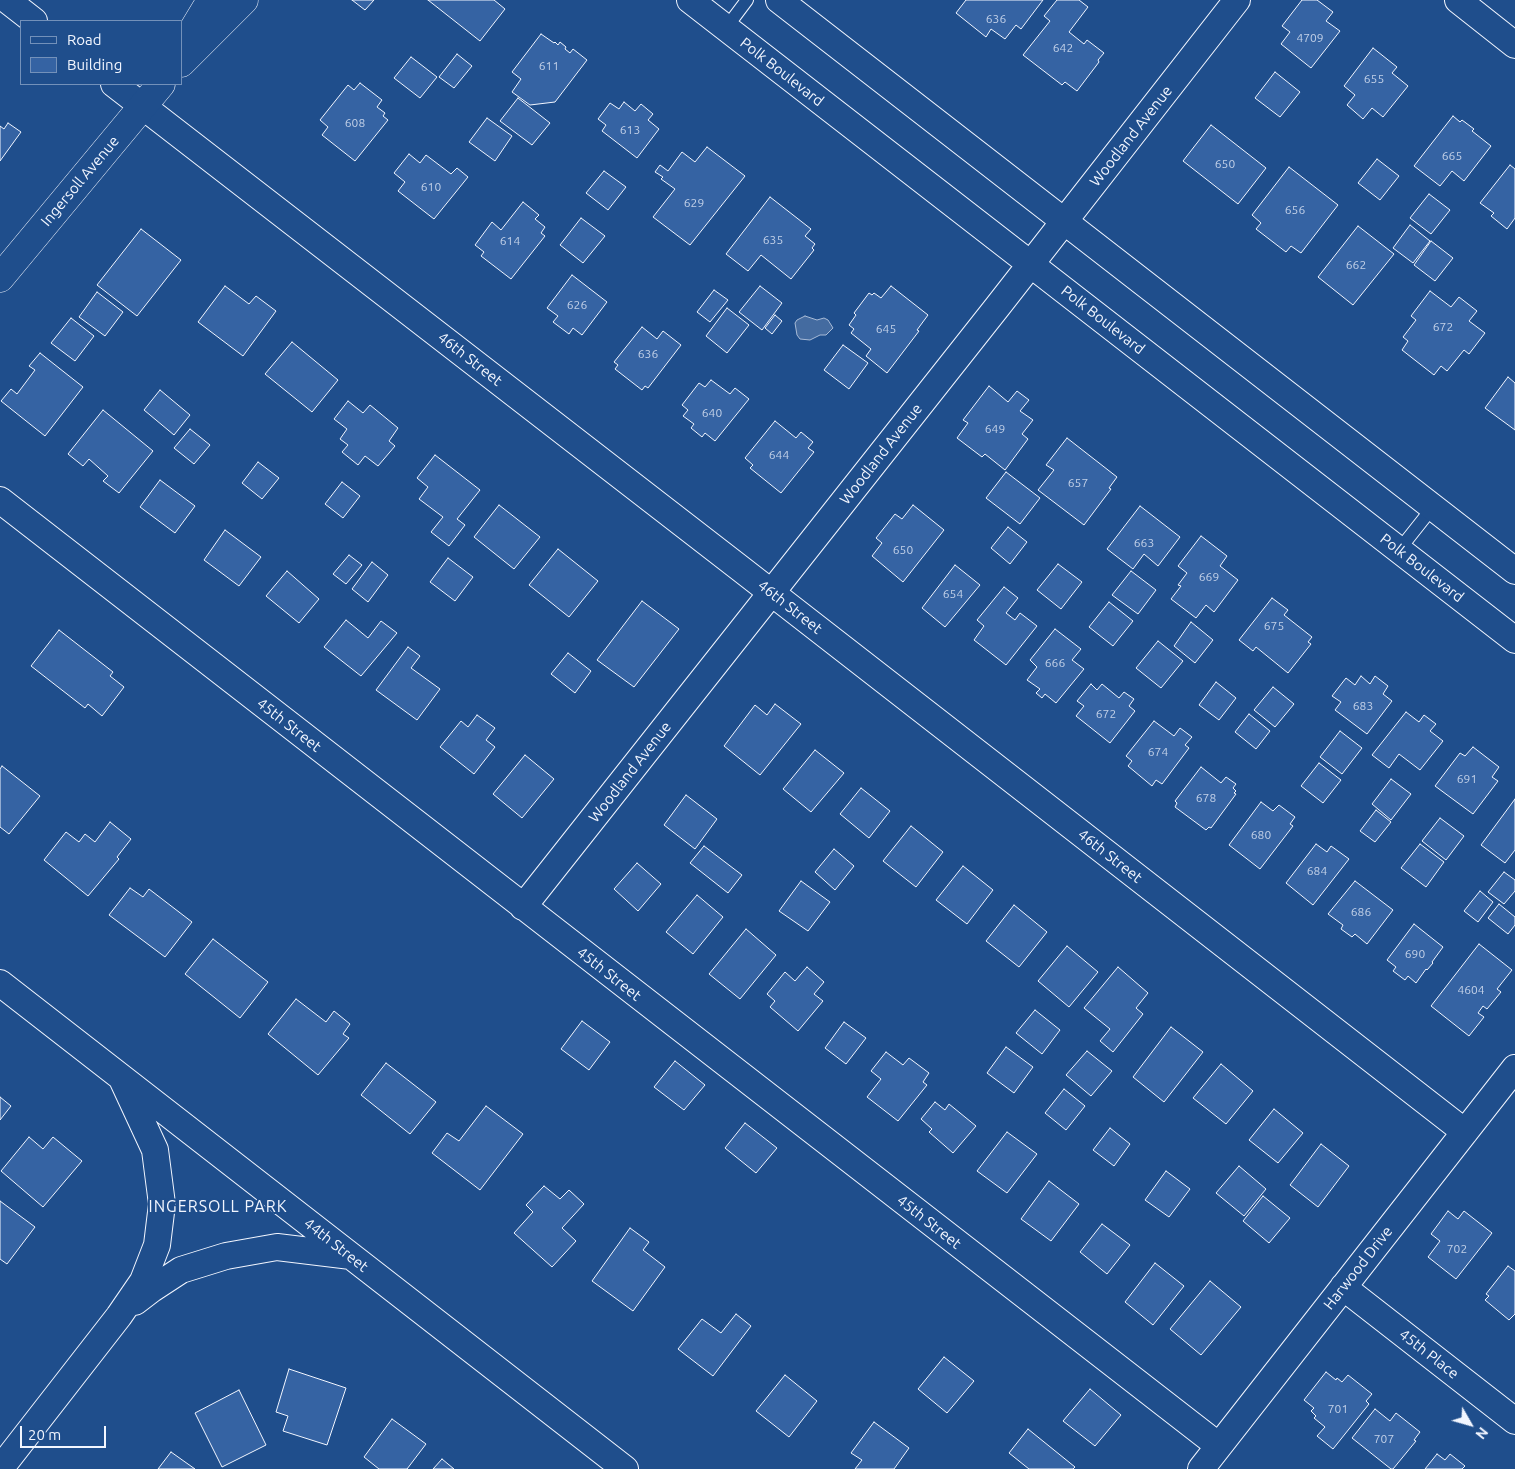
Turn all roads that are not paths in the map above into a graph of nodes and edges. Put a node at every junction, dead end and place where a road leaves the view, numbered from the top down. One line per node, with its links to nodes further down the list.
1 (7, 0): 9 (street)
2 (211, 0): 12 (main road)
3 (244, 0): 13 (main road)
4 (690, 0): 10 (street, Polk Boulevard)
5 (747, 0): 10 (lane)
6 (779, 0): 17 (street)
7 (1237, 0): 17 (street, Woodland Avenue)
8 (1458, 0): 11 (street)
9 (33, 20)
10 (726, 28): 18 (street, Polk Boulevard)
11 (1515, 45)
12 (182, 48)
13 (182, 62)
14 (115, 85): 16 (street, 46th Street)
15 (159, 85): 16 (main road, Ingersoll Avenue)
16 (142, 106): 19 (main road, Ingersoll Avenue); 24 (street, 46th Street)
17 (1064, 221): 18 (street, Woodland Avenue); 21 (street)
18 (1031, 264): 22 (street, Polk Boulevard); 24 (street, Woodland Avenue)
19 (0, 278)
20 (0, 500): 26 (street, 45th Street)
21 (1433, 507): 22 (lane); 23 (street)
22 (1399, 550): 25 (street, Polk Boulevard)
23 (1515, 571)
24 (772, 592): 26 (street, Woodland Avenue); 30 (street, 46th Street)
25 (1515, 640)
26 (523, 907): 35 (street, 45th Street)
27 (0, 983): 29 (street, 44th Street)
28 (1515, 1068): 30 (street, Harwood Drive)
29 (121, 1077): 31 (street, 44th Street); 33 (street)
30 (1465, 1132): 32 (street, Harwood Drive)
31 (351, 1256): 33 (street); 37 (street, 44th Street)
32 (1343, 1287): 34 (street, 45th Place); 35 (street, Harwood Drive)
33 (119, 1316): 36 (street)
34 (1515, 1421)
35 (1219, 1446): 38 (street, Harwood Drive)
36 (0, 1469)
37 (625, 1469)
38 (1201, 1469)

